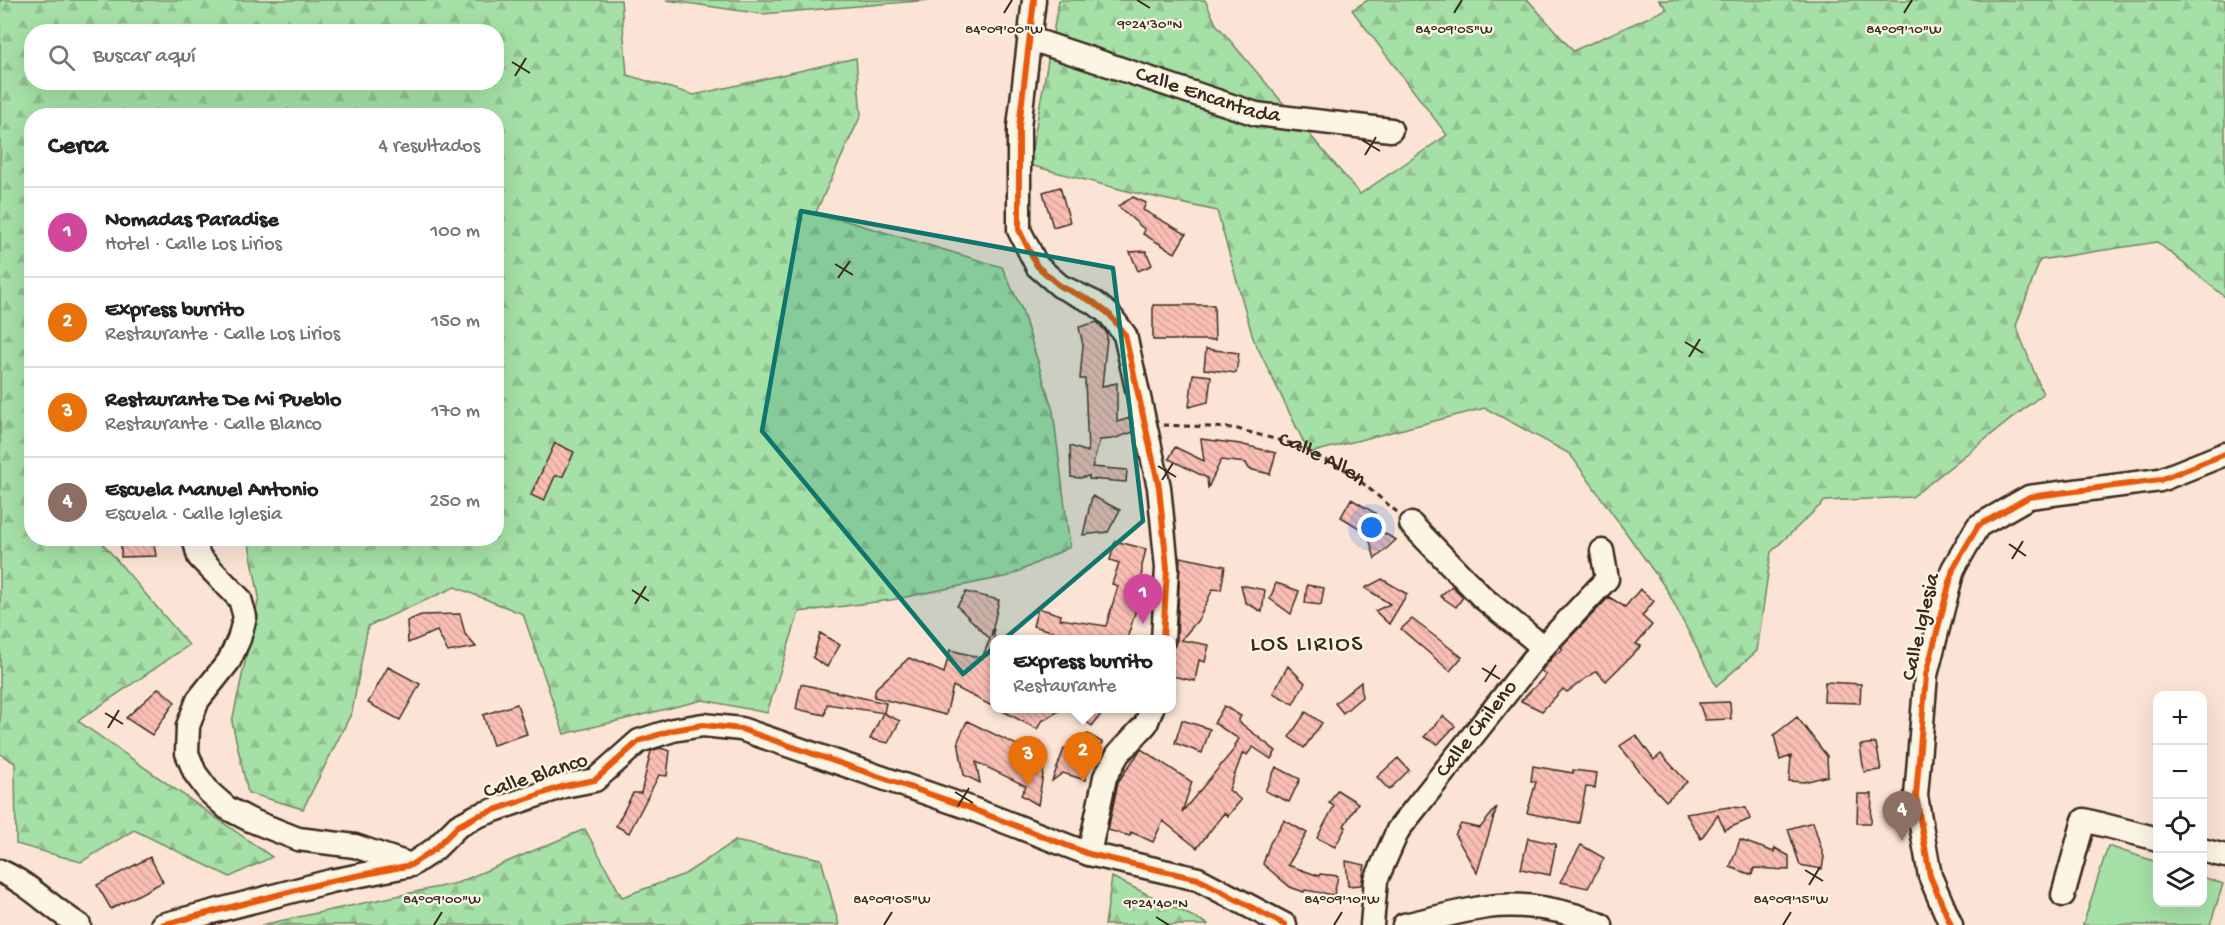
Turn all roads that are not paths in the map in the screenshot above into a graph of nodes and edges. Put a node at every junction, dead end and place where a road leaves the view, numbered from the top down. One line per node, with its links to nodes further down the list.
1 (1034, 0): 2 (street)
2 (1031, 39): 3 (street, Calle Encantada); 8 (street)
3 (1391, 130)
4 (2225, 454): 24 (street, Calle Iglesia)
5 (1411, 524): 9 (street)
6 (196, 546): 15 (street)
7 (1602, 551): 9 (street, Calle Chileno)
8 (1163, 635)
9 (1543, 647): 21 (street, Calle Chileno)
10 (1150, 713): 13 (street)
11 (2153, 838): 17 (street)
12 (2207, 851): 14 (street)
13 (1089, 854): 15 (street, Calle Blanco); 20 (street, Calle Blanco)
14 (2225, 856)
15 (411, 865): 19 (street, Calle Blanco)
16 (0, 871): 18 (street)
17 (2063, 895)
18 (79, 925)
19 (162, 925)
20 (1286, 925)
21 (1372, 925)
22 (1404, 925): 23 (street)
23 (1601, 925)
24 (1951, 925)

